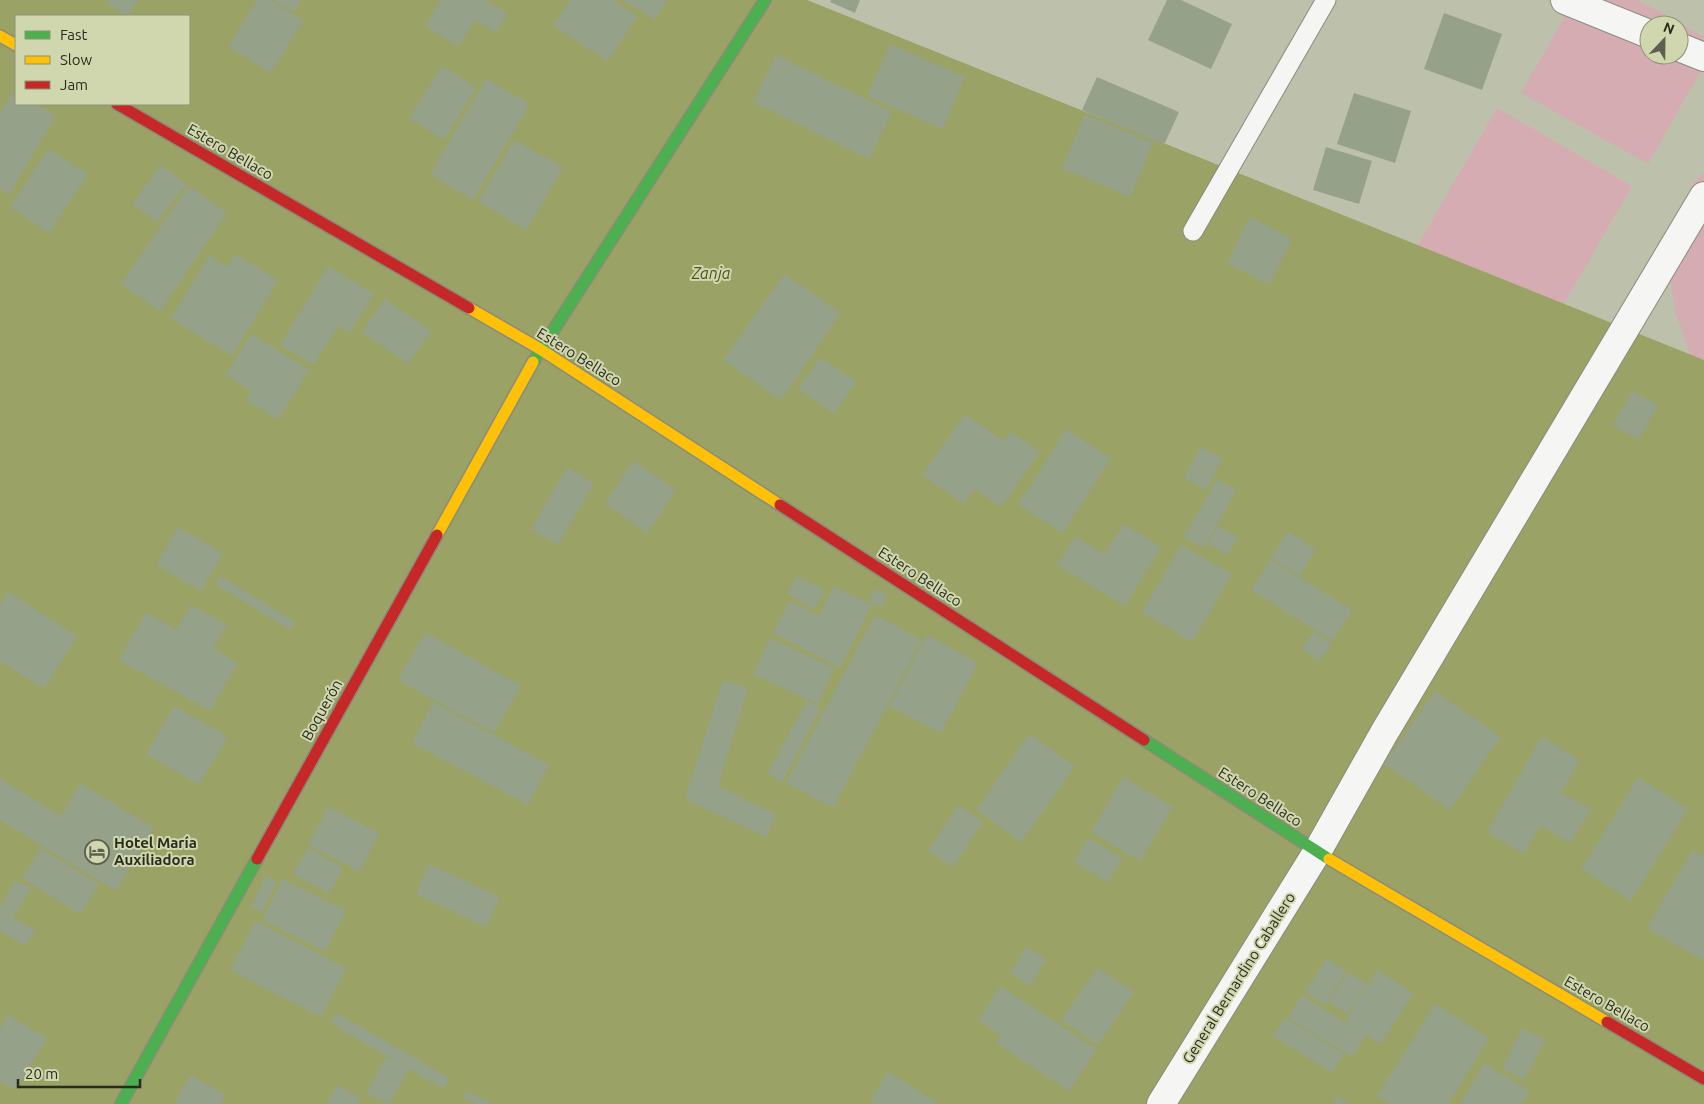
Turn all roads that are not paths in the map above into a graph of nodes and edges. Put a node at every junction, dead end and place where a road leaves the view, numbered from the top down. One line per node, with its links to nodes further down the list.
1 (765, 0): 12 (street, Boquerón)
2 (1326, 0): 11 (lane)
3 (1565, 0): 4 (street)
4 (1639, 30)
5 (0, 36): 6 (street)
6 (15, 44)
7 (1689, 51): 8 (street)
8 (1704, 57)
9 (119, 105): 12 (street, Estero Bellaco)
10 (1704, 196): 13 (street, General Bernardino Caballero)
11 (1193, 230)
12 (540, 349): 13 (street, Estero Bellaco); 15 (street, Boquerón)
13 (1317, 852): 14 (street, Estero Bellaco); 16 (street, General Bernardino Caballero)
14 (1704, 1079)
15 (121, 1104)
16 (1160, 1104)

